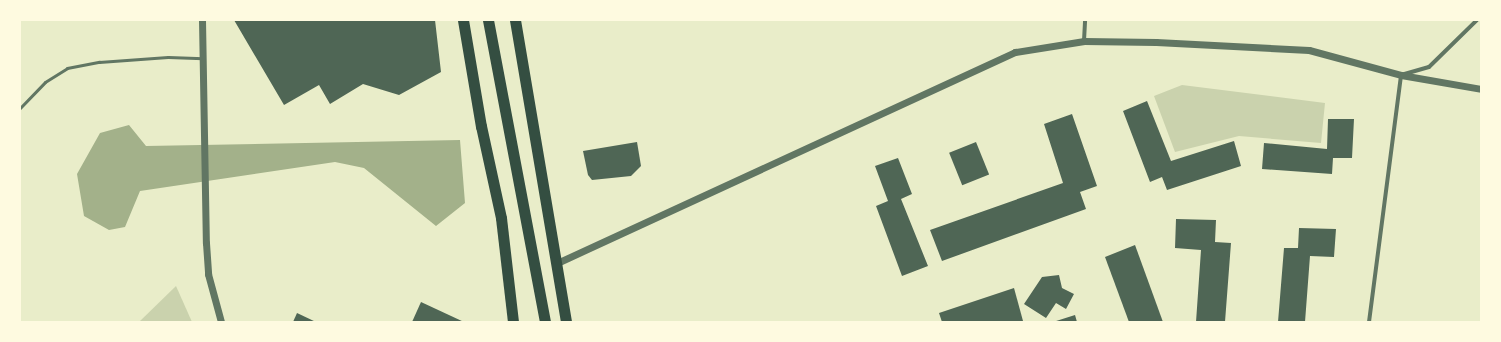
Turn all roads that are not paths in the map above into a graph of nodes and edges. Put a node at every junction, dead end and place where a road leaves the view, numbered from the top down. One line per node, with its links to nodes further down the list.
1 (202, 20): 8 (street)
2 (463, 20): 15 (highway)
3 (488, 20): 16 (highway)
4 (515, 20): 12 (highway)
5 (1086, 20): 7 (street)
6 (1477, 20): 9 (street)
7 (1084, 41): 9 (street); 12 (street)
8 (203, 58): 11 (lane); 14 (street)
9 (1401, 75): 10 (street); 17 (street)
10 (1481, 89)
11 (20, 108)
12 (557, 263): 13 (highway)
13 (567, 320)
14 (221, 322)
15 (513, 322)
16 (545, 322)
17 (1369, 322)

